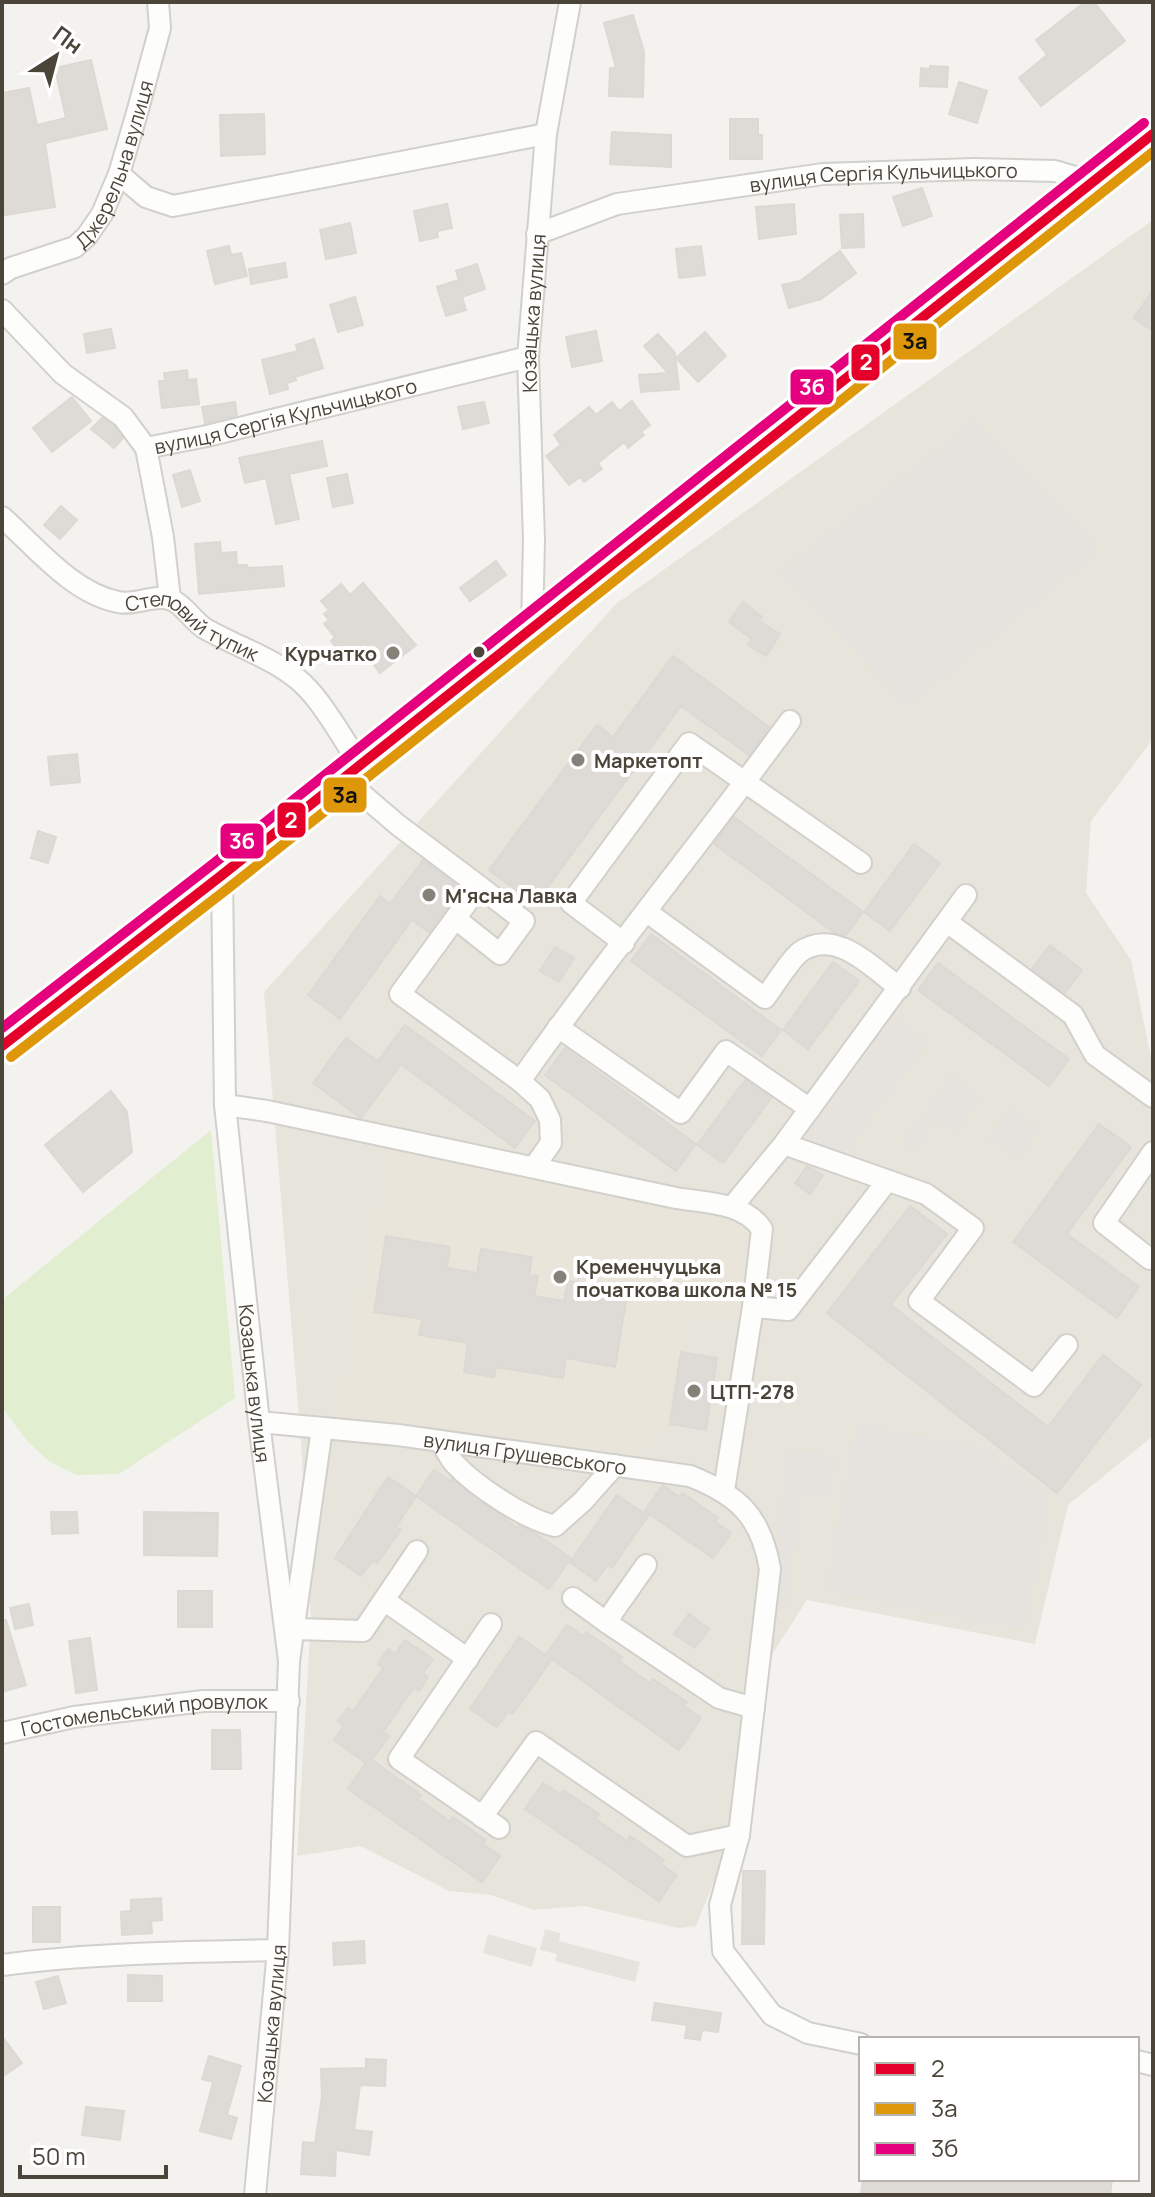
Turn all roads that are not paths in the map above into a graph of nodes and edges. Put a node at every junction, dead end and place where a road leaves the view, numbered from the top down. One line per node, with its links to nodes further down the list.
1 (158, 2): 5 (street, Джерельна вулиця)
2 (570, 2): 3 (street, Козацька вулиця)
3 (546, 134): 5 (street); 7 (street, Козацька вулиця)
4 (1153, 134): 6 (street)
5 (119, 174): 8 (street, Джерельна вулиця)
6 (1092, 182): 7 (street, вулиця Сергія Кульчицького); 14 (street)
7 (537, 234): 10 (street, Козацька вулиця)
8 (2, 274)
9 (2, 310): 11 (street, вулиця Сергія Кульчицького)
10 (528, 357): 11 (street, вулиця Сергія Кульчицького); 14 (street, Козацька вулиця)
11 (146, 448): 13 (street)
12 (2, 517): 13 (street, Степовий тупик)
13 (170, 599): 16 (street, Степовий тупик)
14 (532, 627): 16 (street)
15 (790, 721): 17 (street)
16 (352, 771): 19 (street); 20 (street, Степовий тупик)
17 (746, 782): 18 (street); 22 (street); 25 (street)
18 (861, 863)
19 (222, 875): 28 (street); 31 (street, Козацька вулиця)
20 (479, 886): 23 (street); 23 (street, Степовий тупик)
21 (966, 895): 24 (street)
22 (647, 912): 25 (street); 26 (street)
23 (456, 919): 29 (street)
24 (947, 922): 26 (street); 30 (street)
25 (624, 943): 27 (street)
26 (900, 988): 32 (street)
27 (558, 1027): 29 (street); 32 (street)
28 (2, 1046)
29 (520, 1081): 35 (street)
30 (1153, 1097)
31 (225, 1105): 35 (street); 41 (street, Козацька вулиця)
32 (810, 1109): 33 (street)
33 (784, 1144): 36 (street); 37 (street)
34 (1153, 1152): 38 (street)
35 (534, 1167): 37 (street)
36 (887, 1181): 39 (street); 40 (street)
37 (732, 1207): 39 (street)
38 (1150, 1259)
39 (753, 1307): 45 (street)
40 (1067, 1345)
41 (259, 1422): 42 (street, вулиця Грушевського); 54 (street, Козацька вулиця)
42 (322, 1428): 43 (street, вулиця Грушевського); 52 (street, Козацька вулиця)
43 (440, 1441): 44 (street, вулиця Грушевського); 44 (street)
44 (615, 1465): 45 (street, вулиця Грушевського)
45 (724, 1490): 56 (street)
46 (417, 1551): 49 (street)
47 (646, 1565): 50 (street)
48 (573, 1598): 50 (street)
49 (385, 1601): 52 (street); 53 (street)
50 (606, 1622): 56 (street)
51 (491, 1624): 53 (street)
52 (295, 1629): 54 (street, Козацька вулиця)
53 (468, 1659): 58 (street)
54 (289, 1661): 55 (street, Козацька вулиця)
55 (289, 1701): 57 (street, Гостомельський провулок); 59 (street, Козацька вулиця)
56 (754, 1708): 58 (street)
57 (2, 1733)
58 (739, 1835): 61 (street)
59 (278, 1950): 60 (street); 62 (street, Козацька вулиця)
60 (2, 1965)
61 (859, 2044)
62 (255, 2195)

